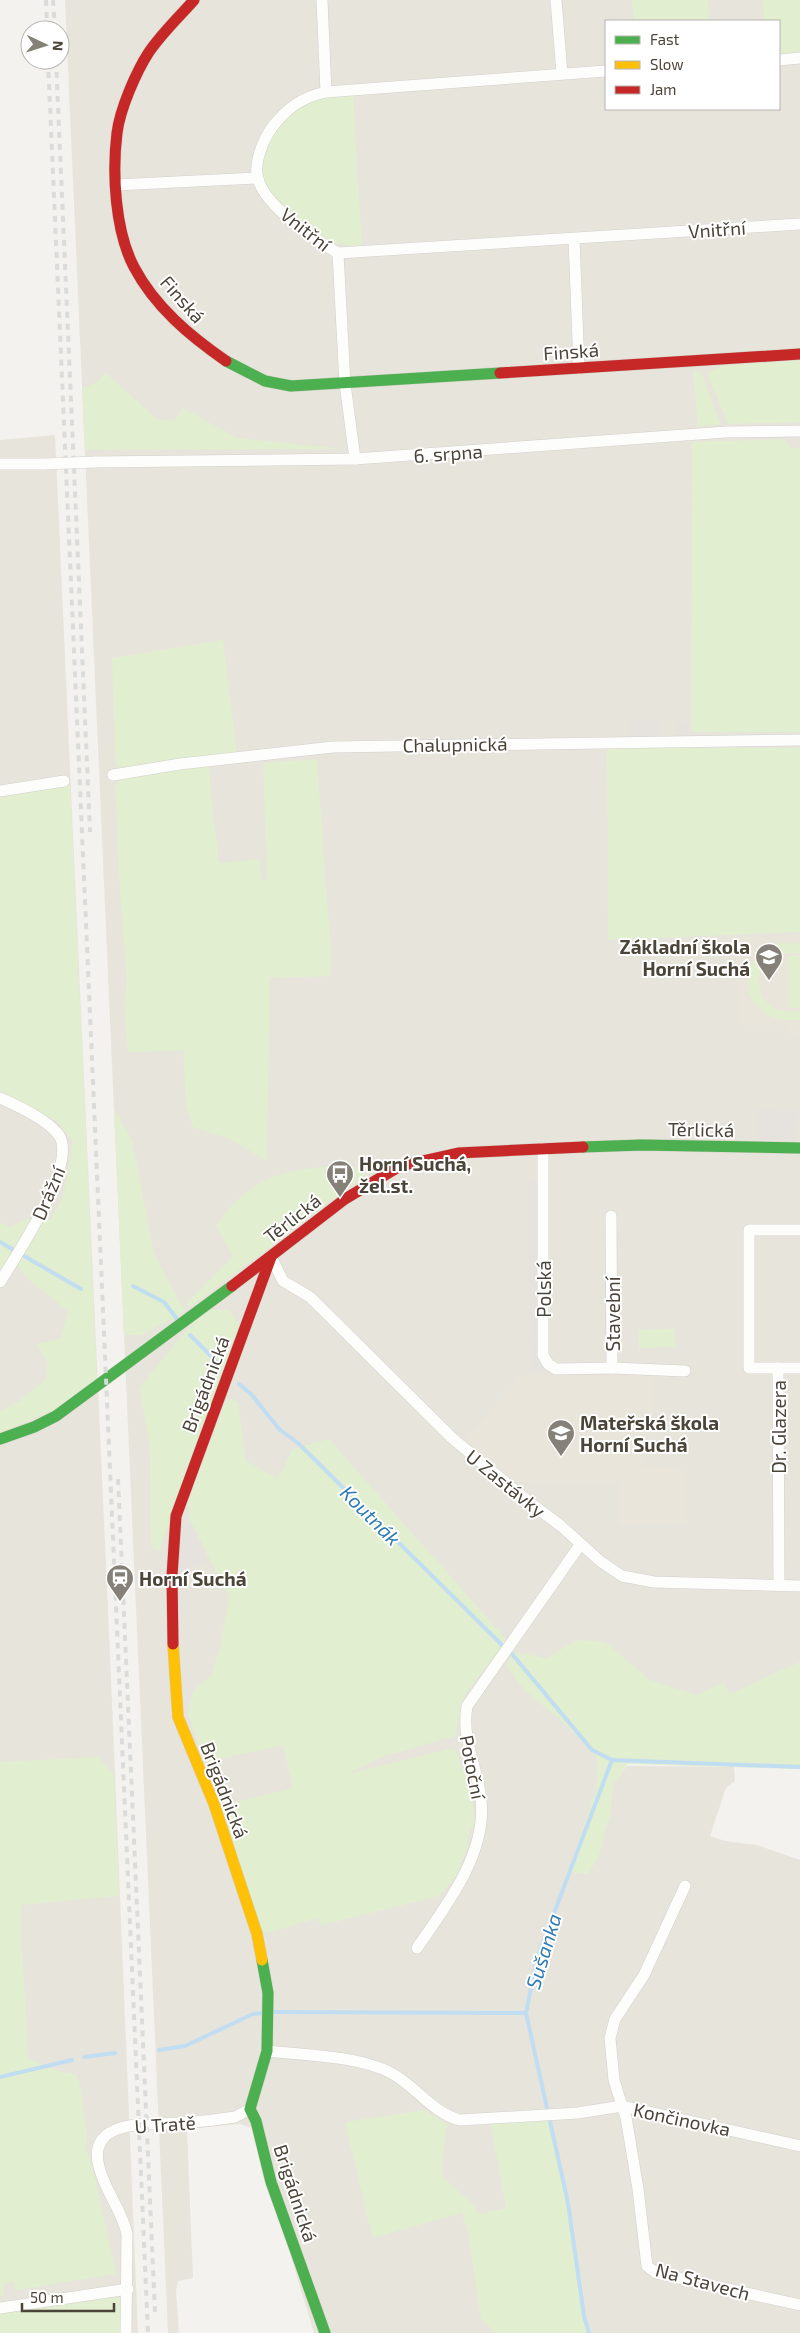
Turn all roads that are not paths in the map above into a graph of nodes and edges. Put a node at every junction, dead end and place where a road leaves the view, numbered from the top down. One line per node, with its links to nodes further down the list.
1 (194, 0): 10 (street, Finská)
2 (322, 0): 8 (street)
3 (556, 0): 7 (street)
4 (800, 58): 5 (street)
5 (780, 60)
6 (605, 71): 7 (street)
7 (562, 74): 8 (street)
8 (326, 92): 9 (street)
9 (258, 178): 10 (street); 13 (street, Vnitřní)
10 (116, 185): 16 (street, Finská)
11 (800, 224): 12 (street, Vnitřní)
12 (574, 239): 13 (street, Vnitřní); 15 (street)
13 (338, 253): 16 (street)
14 (800, 354): 15 (street, Finská)
15 (578, 368): 16 (street, Finská)
16 (345, 384): 18 (street)
17 (800, 431): 18 (street, 6. srpna)
18 (354, 459): 19 (street, 6. srpna, bridge)
19 (0, 464)
20 (800, 740): 21 (street, Chalupnická)
21 (113, 775)
22 (64, 781): 23 (street)
23 (0, 791)
24 (0, 1098): 30 (street, Drážní)
25 (543, 1148): 26 (street, Těrlická); 29 (street, Těrlická); 31 (street, Polská)
26 (800, 1148)
27 (611, 1216): 31 (street, Stavební)
28 (800, 1230): 32 (street, Dr. Glazera)
29 (271, 1257): 35 (street, Těrlická); 36 (street, U Zastávky); 41 (street, Brigádnická)
30 (0, 1282)
31 (612, 1368): 34 (street, Stavební)
32 (778, 1368): 33 (street); 37 (street, Dr. Glazera)
33 (800, 1368)
34 (685, 1371)
35 (0, 1439)
36 (580, 1546): 37 (street, U Zastávky); 40 (street, Potoční)
37 (779, 1584): 38 (street, U Zastávky)
38 (800, 1586)
39 (685, 1886): 42 (street, Končinovka)
40 (417, 1948)
41 (267, 2051): 42 (street); 43 (street, Brigádnická)
42 (622, 2106): 44 (street, Končinovka); 46 (street, Na Stavech)
43 (250, 2109): 45 (street, U Tratě); 49 (street, Brigádnická)
44 (800, 2146)
45 (128, 2289): 47 (street); 48 (street, U Tratě)
46 (800, 2305)
47 (0, 2308)
48 (126, 2333)
49 (325, 2333)

